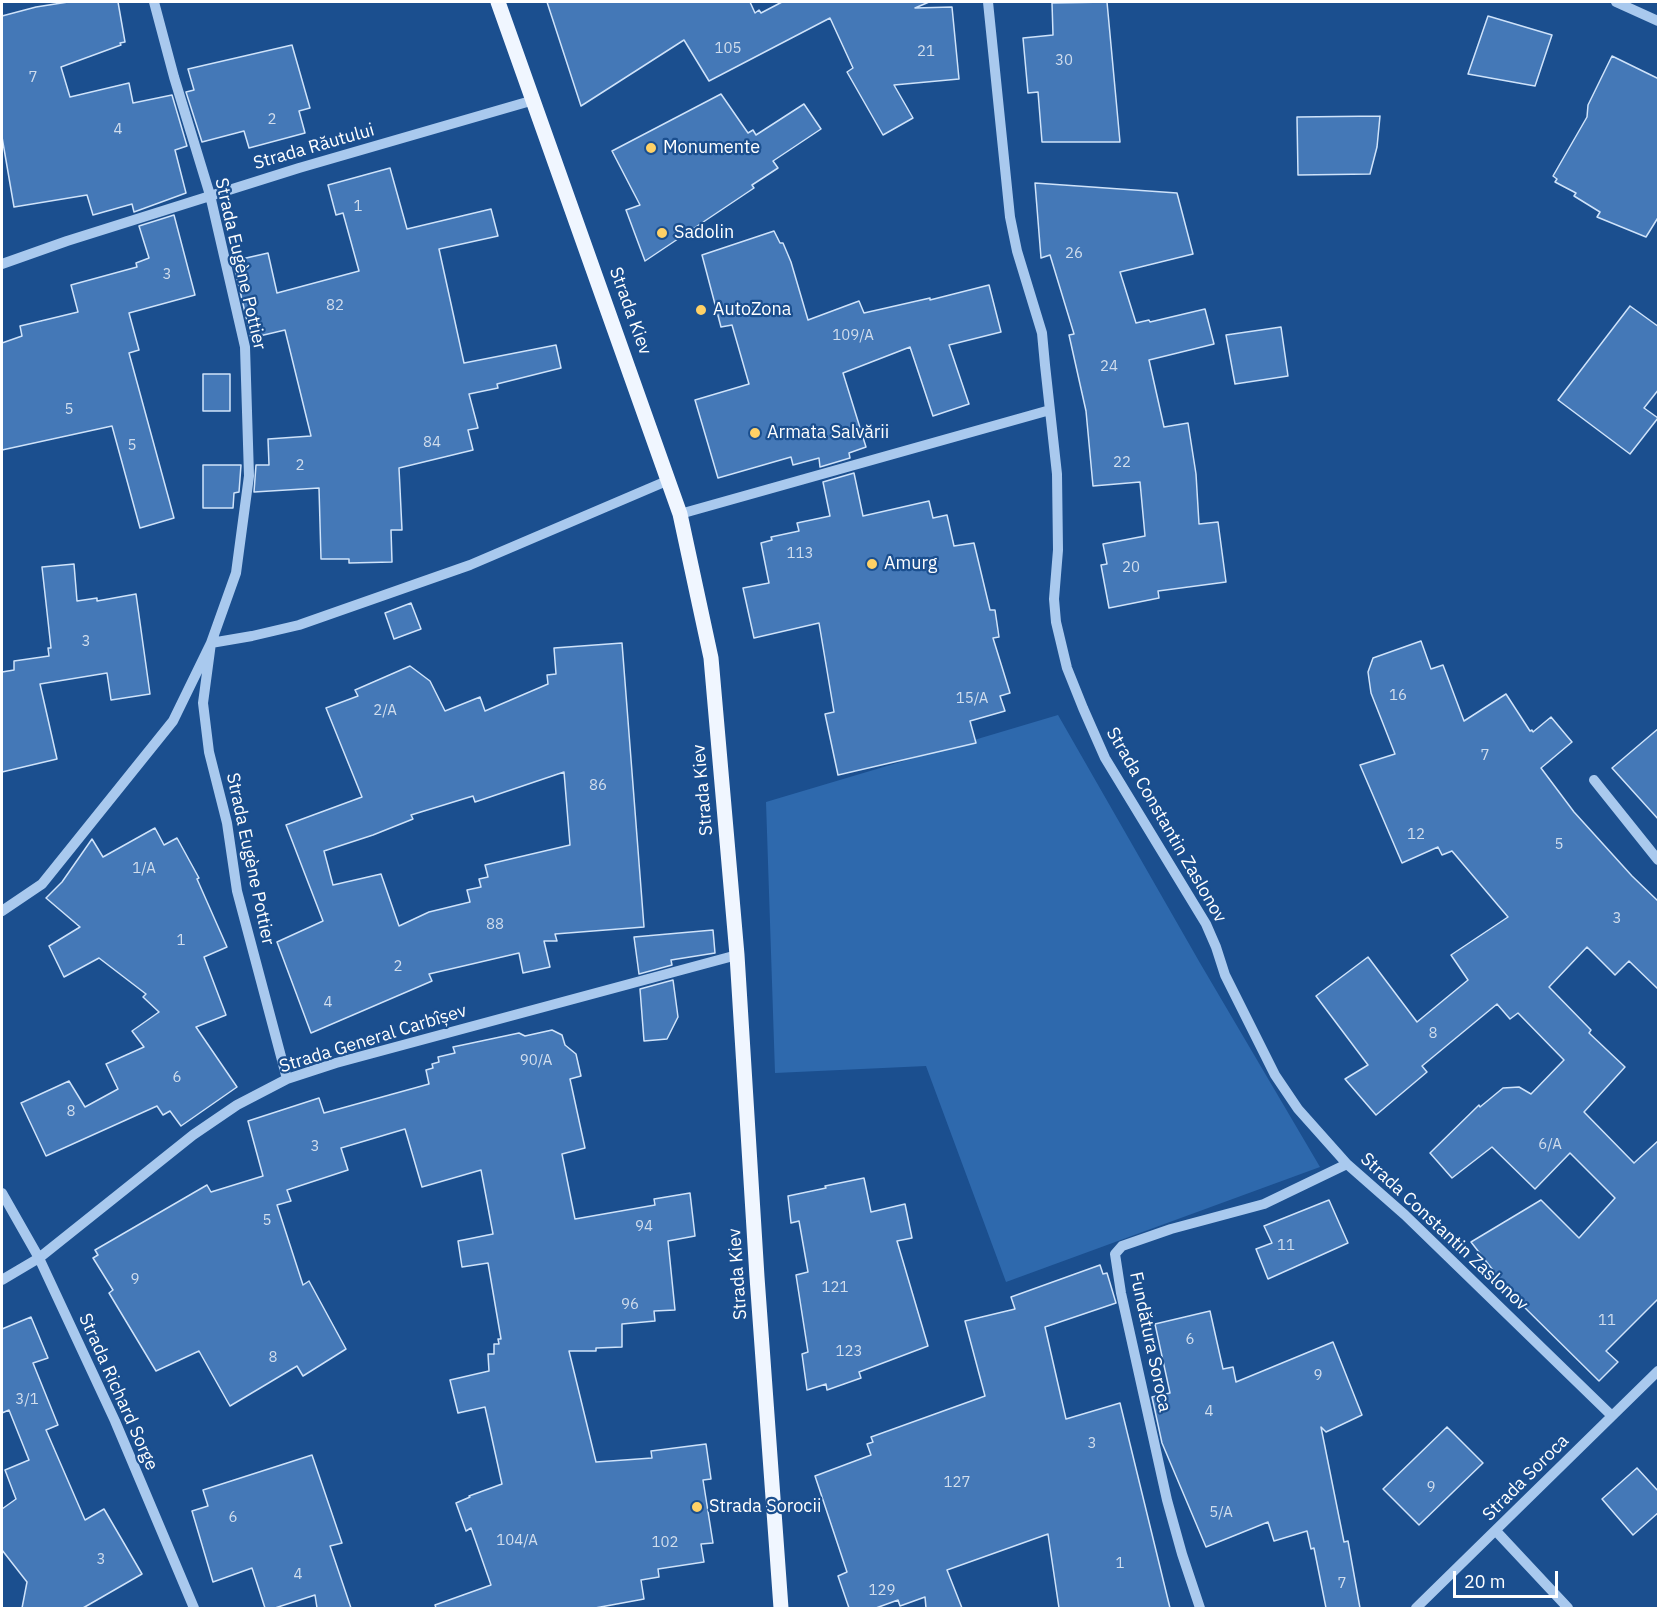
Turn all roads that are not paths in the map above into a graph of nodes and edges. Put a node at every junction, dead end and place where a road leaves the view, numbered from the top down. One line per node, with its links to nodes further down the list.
1 (154, 2): 7 (street, Strada Eugène Pottier)
2 (498, 2): 6 (main road, Strada Kiev)
3 (988, 2): 9 (street, Strada Constantin Zaslonov)
4 (1616, 2): 5 (street)
5 (1659, 21)
6 (534, 100): 7 (street, Strada Răutului); 10 (main road, Strada Kiev)
7 (210, 195): 8 (street, Strada Răutului); 12 (street, Strada Eugène Pottier)
8 (2, 264)
9 (1050, 410): 11 (street); 18 (street, Strada Constantin Zaslonov)
10 (669, 480): 11 (main road, Strada Kiev); 12 (street)
11 (680, 514): 16 (main road, Strada Kiev)
12 (211, 643): 15 (street, Strada Eugène Pottier); 17 (street, Strada Eugène Pottier)
13 (1594, 780): 14 (street)
14 (1659, 860)
15 (2, 912)
16 (737, 956): 17 (street, Strada General Carbîșev); 26 (main road, Strada Kiev)
17 (288, 1079): 20 (street, Strada General Carbîșev)
18 (1347, 1164): 23 (street, Strada Constantin Zaslonov); 27 (street, Fundătura Sorocа)
19 (2, 1194): 20 (street, Strada Richard Sorge)
20 (39, 1257): 21 (street, Strada General Carbîșev); 25 (street, Strada Richard Sorge)
21 (2, 1280)
22 (1659, 1371): 23 (street, Strada Soroca)
23 (1612, 1416): 24 (street, Strada Soroca)
24 (1496, 1532): 28 (street, Strada Soroca); 29 (street)
25 (194, 1608)
26 (781, 1608)
27 (1200, 1608)
28 (1416, 1608)
29 (1568, 1608)

